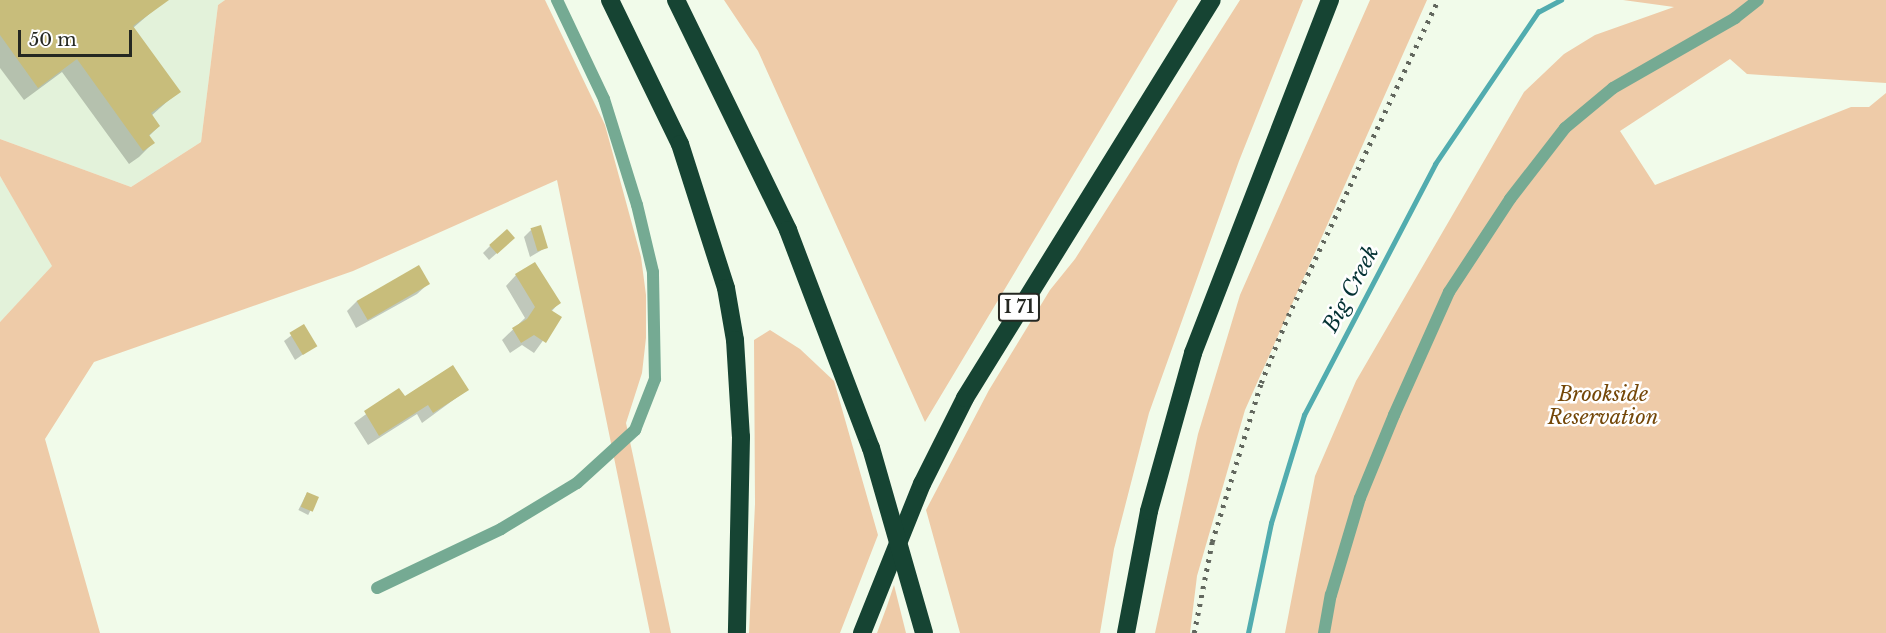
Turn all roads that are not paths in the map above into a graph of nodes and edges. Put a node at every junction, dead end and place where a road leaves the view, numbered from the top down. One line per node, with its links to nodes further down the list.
1 (557, 0): 7 (street)
2 (610, 0): 8 (highway)
3 (676, 0): 10 (highway, bridge)
4 (1212, 0): 9 (highway, I 71)
5 (1330, 0): 11 (highway)
6 (1758, 0): 12 (street)
7 (377, 588)
8 (737, 633)
9 (862, 633)
10 (924, 633)
11 (1126, 633)
12 (1324, 633)

